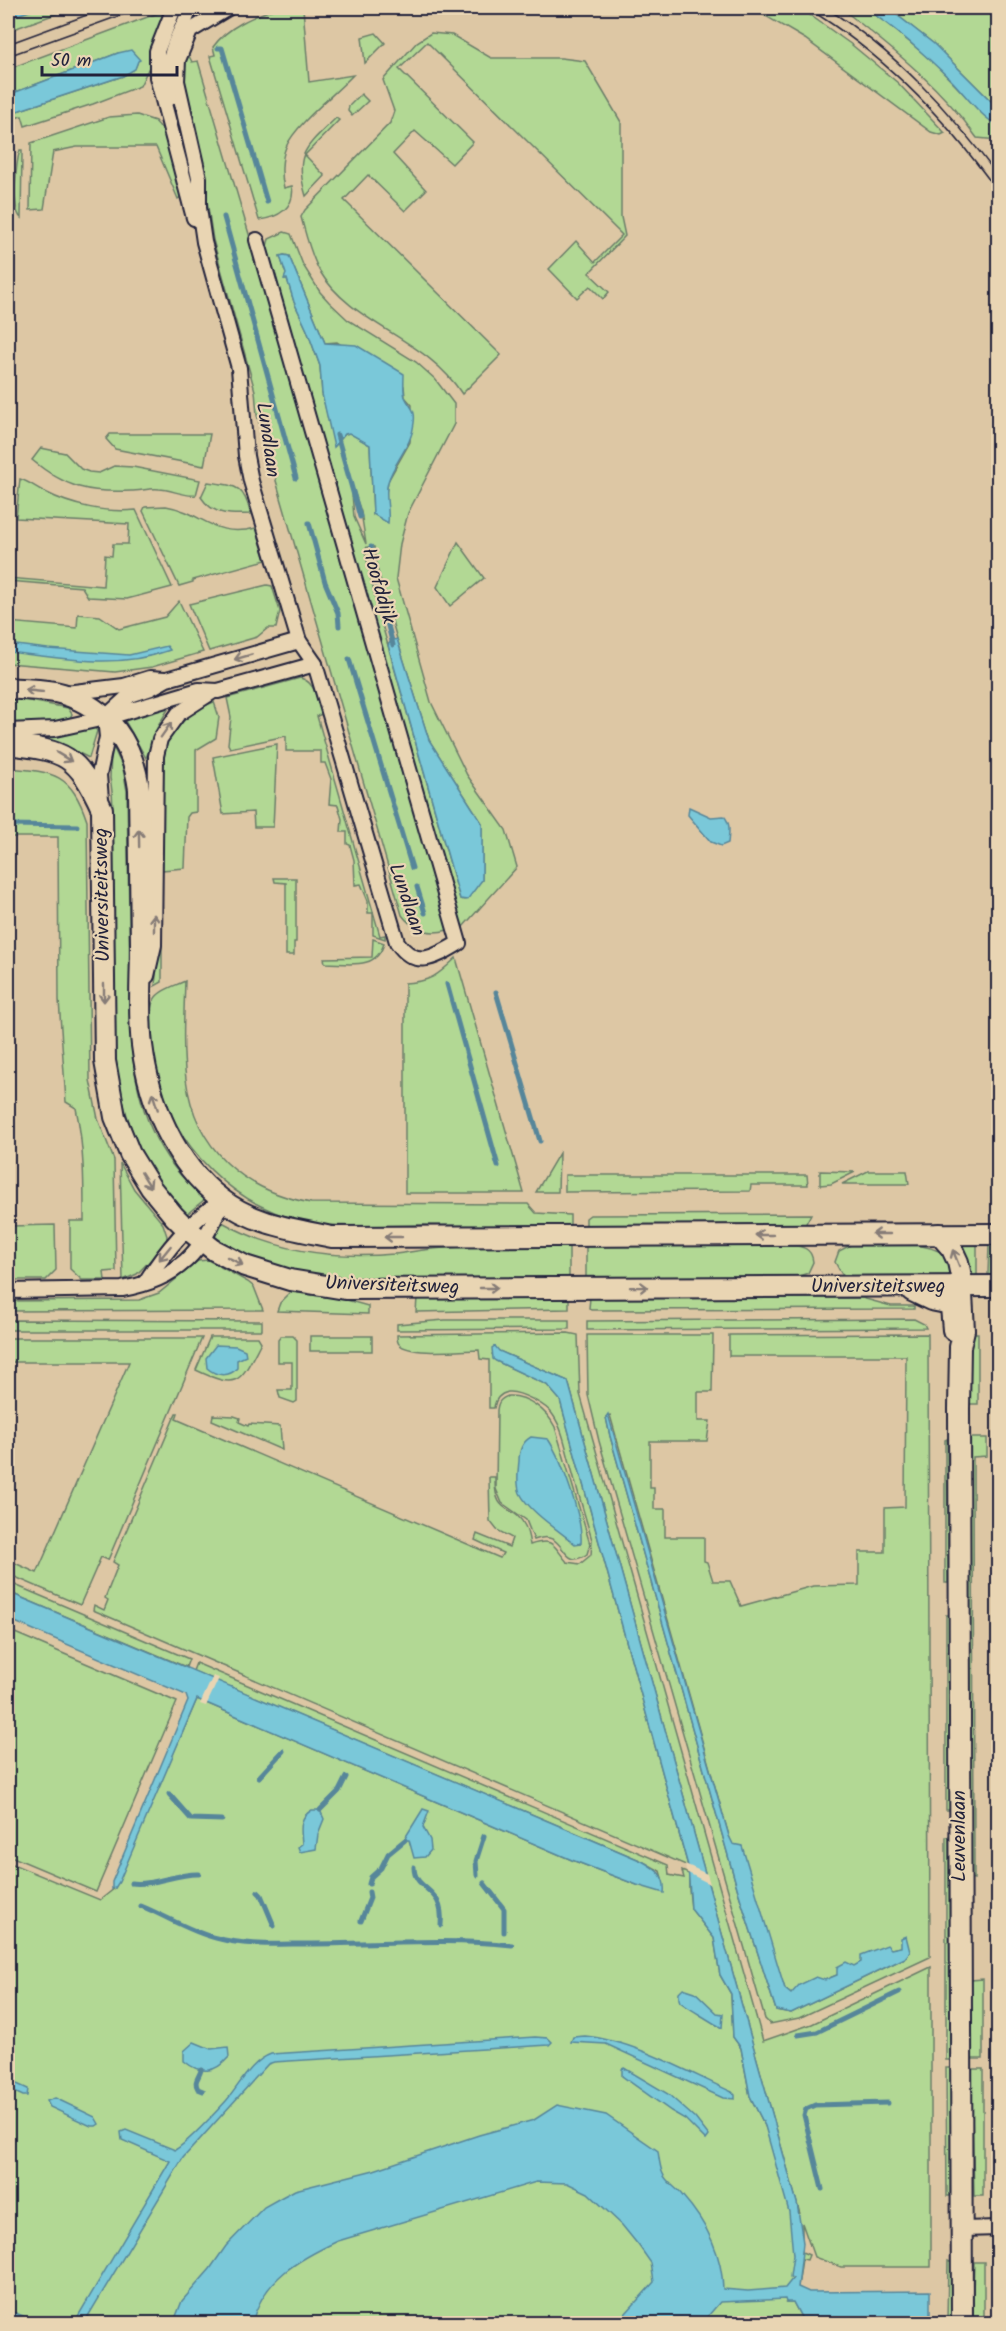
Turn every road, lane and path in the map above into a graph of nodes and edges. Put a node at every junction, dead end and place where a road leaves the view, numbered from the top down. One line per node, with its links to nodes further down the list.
1 (190, 8): 3 (street, Lundlaan); 4 (street, Lundlaan)
2 (228, 8): 5 (street, Lundlaan)
3 (172, 14): 4 (street, Lundlaan)
4 (166, 100): 5 (street, Lundlaan); 7 (street, Lundlaan)
5 (199, 208): 7 (street, Lundlaan)
6 (257, 240): 18 (street, Hoofddijk)
7 (204, 242): 8 (street, Lundlaan)
8 (299, 641): 9 (street, Lundlaan); 10 (street, one-way to 10)
9 (315, 664): 12 (street); 18 (street, Lundlaan)
10 (167, 679): 13 (street); 14 (street)
11 (8, 688): 13 (main road, Universiteitsweg, one-way to 11)
12 (212, 692): 14 (street); 19 (street, one-way to 12)
13 (61, 694): 14 (main road, Universiteitsweg)
14 (105, 718): 15 (street); 17 (street); 19 (main road, Universiteitsweg, one-way to 14)
15 (8, 731)
16 (8, 744): 17 (main road, Universiteitsweg, one-way to 17)
17 (102, 809): 21 (main road, Universiteitsweg, one-way to 21)
18 (459, 943)
19 (141, 1001): 20 (main road, Universiteitsweg, one-way to 19)
20 (222, 1200): 21 (street); 22 (main road, Universiteitsweg, one-way to 20); 24 (street)
21 (186, 1228): 24 (main road, Universiteitsweg); 25 (street, one-way to 25)
22 (939, 1234): 23 (main road, Universiteitsweg); 28 (main road, Universiteitsweg, one-way to 22)
23 (999, 1234)
24 (204, 1242): 25 (street); 27 (main road, Universiteitsweg, one-way to 27)
25 (145, 1283): 29 (street)
26 (999, 1286): 28 (main road, Universiteitsweg)
27 (904, 1287): 28 (main road, Universiteitsweg); 30 (main road, Leuvenlaan)
28 (963, 1287): 30 (main road, Leuvenlaan)
29 (8, 1291)
30 (960, 1347): 32 (main road, Leuvenlaan)
31 (999, 2228): 32 (street)
32 (963, 2229): 33 (main road, Leuvenlaan)
33 (962, 2324)

